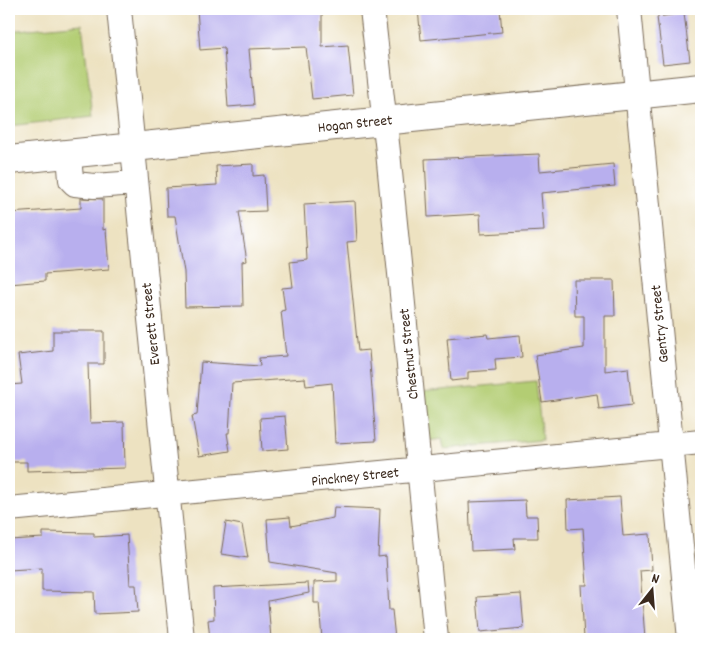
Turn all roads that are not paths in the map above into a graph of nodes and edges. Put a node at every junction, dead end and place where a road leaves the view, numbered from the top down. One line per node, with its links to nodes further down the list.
1 (119, 9): 7 (street, Everett Street)
2 (372, 9): 6 (street, Chestnut Street)
3 (629, 9): 5 (street, Gentry Street)
4 (701, 88): 5 (main road, Hogan Street)
5 (636, 94): 6 (main road, Hogan Street); 12 (street, Gentry Street)
6 (384, 120): 7 (main road, Hogan Street); 13 (street, Chestnut Street)
7 (132, 147): 8 (main road, Hogan Street); 10 (street, Everett Street)
8 (69, 154): 9 (main road, Hogan Street); 10 (street)
9 (9, 160)
10 (136, 182): 14 (street, Everett Street)
11 (701, 442): 12 (street, Pinckney Street)
12 (671, 445): 13 (street, Pinckney Street); 18 (street, Gentry Street)
13 (419, 469): 14 (street, Pinckney Street); 17 (street, Chestnut Street)
14 (168, 494): 15 (street, Pinckney Street); 16 (street, Everett Street)
15 (9, 509)
16 (182, 639)
17 (436, 639)
18 (690, 639)

